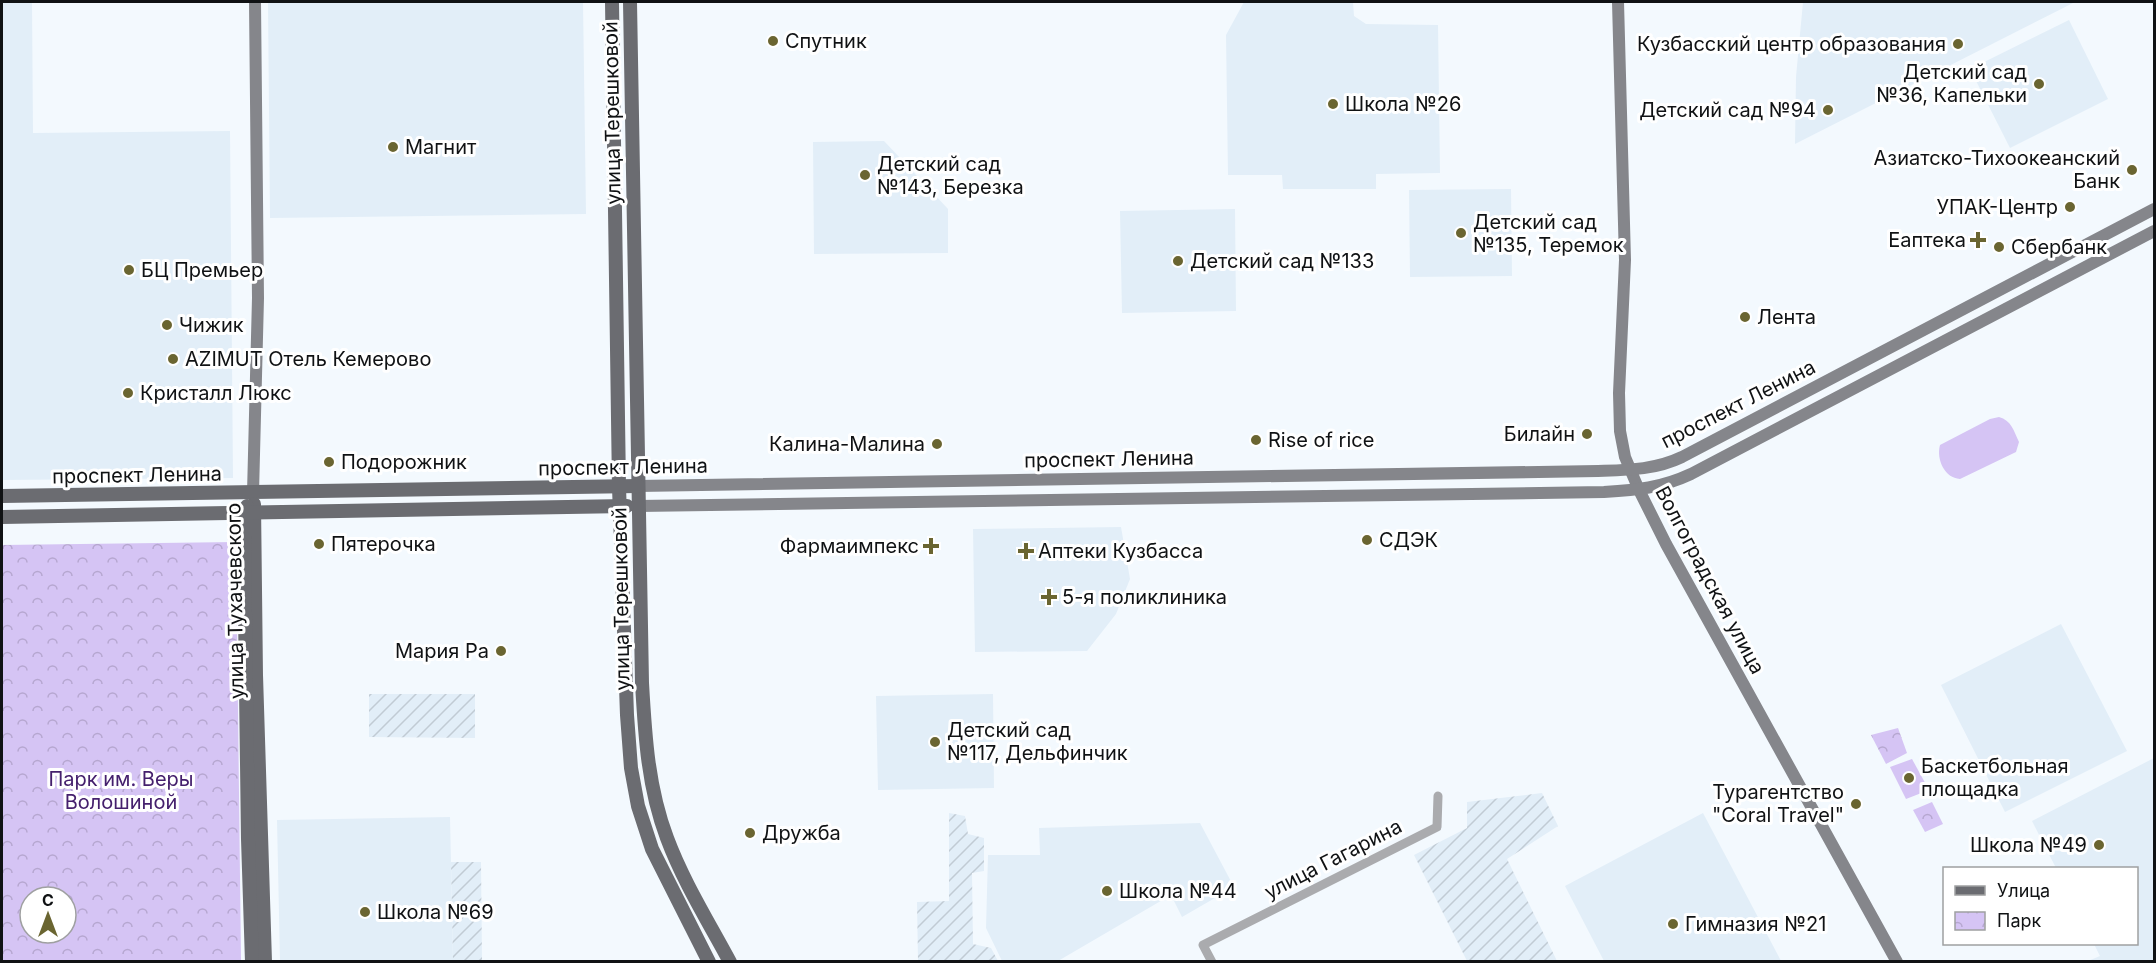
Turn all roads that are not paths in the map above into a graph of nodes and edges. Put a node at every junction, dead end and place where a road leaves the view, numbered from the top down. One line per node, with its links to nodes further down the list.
1 (255, 2): 12 (main road)
2 (612, 2): 10 (main road, улица Терешковой)
3 (630, 2): 9 (main road, улица Терешковой)
4 (1618, 2): 7 (main road, Волгоградская улица)
5 (2154, 209): 7 (main road, проспект Ленина)
6 (2154, 231): 11 (main road, проспект Ленина)
7 (1630, 470): 8 (main road, проспект Ленина); 11 (main road, Волгоградская улица)
8 (993, 480): 9 (main road, проспект Ленина); 14 (main road)
9 (638, 486): 10 (main road, проспект Ленина); 15 (main road, улица Терешковой)
10 (618, 487): 12 (main road, проспект Ленина); 16 (main road, улица Терешковой)
11 (1639, 490): 14 (main road, проспект Ленина); 25 (main road, Волгоградская улица)
12 (253, 493): 13 (main road, проспект Ленина); 17 (main road, улица Тухачевского)
13 (2, 496)
14 (955, 501): 15 (main road, проспект Ленина)
15 (638, 506): 16 (main road, проспект Ленина); 23 (main road, улица Терешковой)
16 (619, 507): 17 (main road, проспект Ленина); 22 (main road, улица Терешковой)
17 (249, 511): 18 (main road, проспект Ленина); 20 (main road, улица Тухачевского); 21 (main road, улица Тухачевского)
18 (2, 517)
19 (1438, 796): 24 (street, улица Гагарина)
20 (252, 962)
21 (265, 962)
22 (709, 962)
23 (730, 962)
24 (1212, 962)
25 (1897, 962)

